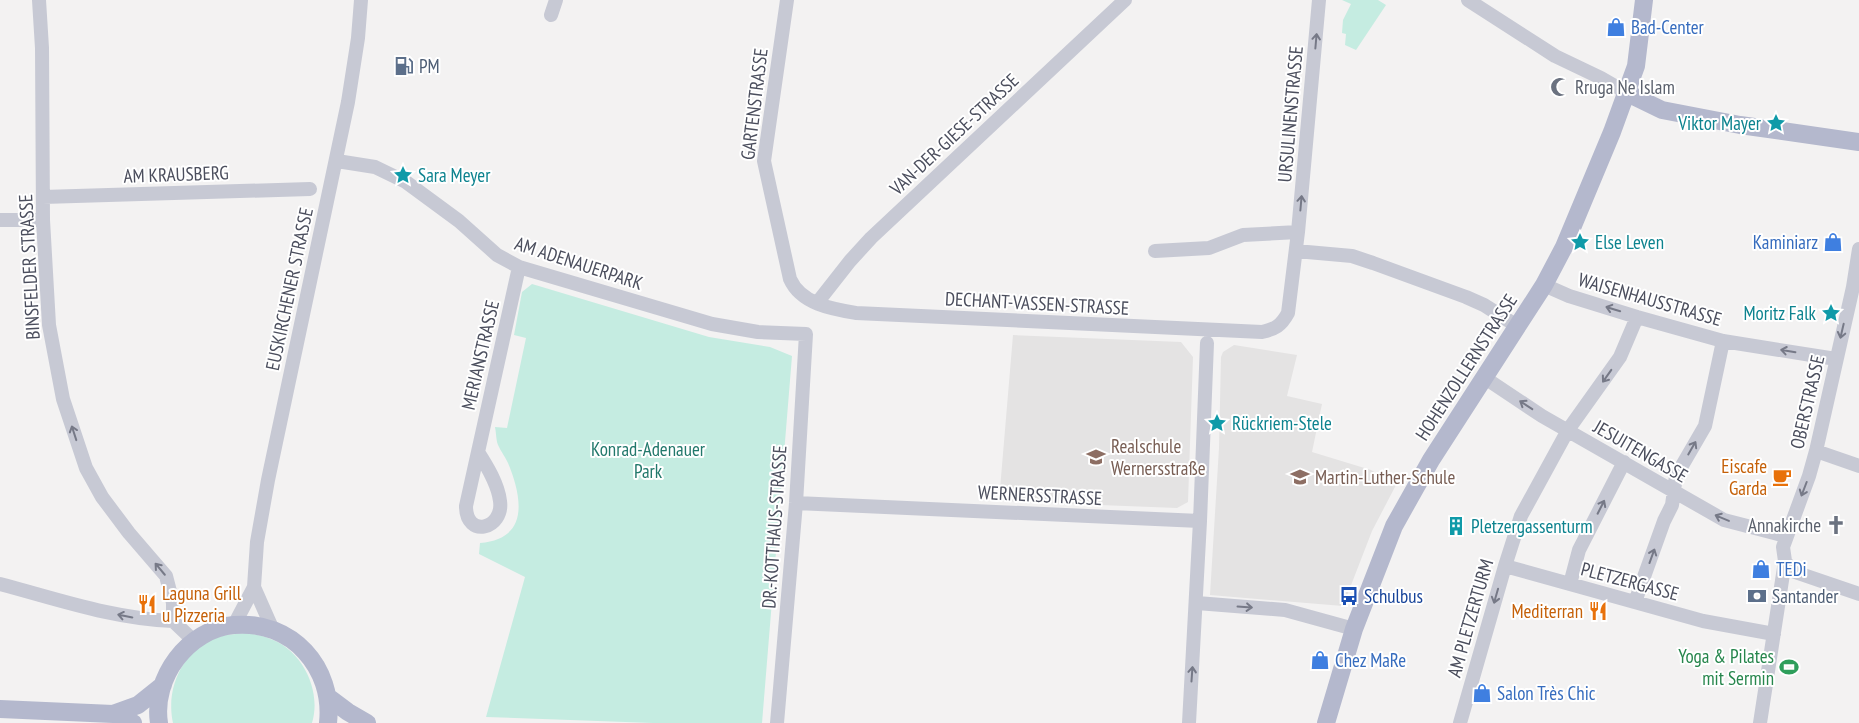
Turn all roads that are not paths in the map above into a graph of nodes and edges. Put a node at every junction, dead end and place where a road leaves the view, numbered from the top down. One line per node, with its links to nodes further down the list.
1 (40, 0): 14 (street, BINSFELDER STRASSE)
2 (361, 0): 12 (street, EUSKIRCHENER STRASSE)
3 (556, 0): 9 (street)
4 (787, 0): 24 (street, GARTENSTRASSE)
5 (1126, 0): 25 (street, VAN-DER-GIESE-STRASSE)
6 (1319, 0): 17 (street, URSULINENSTRASSE, one-way to 6)
7 (1468, 0): 10 (street)
8 (1644, 0): 10 (main road, HOHENZOLLERNSTRASSE)
9 (551, 15)
10 (1628, 93): 11 (main road); 22 (main road, HOHENZOLLERNSTRASSE)
11 (1859, 142)
12 (336, 161): 21 (street, AM ADENAUERPARK); 47 (street, EUSKIRCHENER STRASSE)
13 (310, 189): 14 (street, AM KRAUSBERG)
14 (43, 197): 16 (street, BINSFELDER STRASSE)
15 (0, 220): 16 (street)
16 (43, 220): 51 (street, BINSFELDER STRASSE, one-way to 16)
17 (1298, 232): 19 (street); 20 (street, URSULINENSTRASSE)
18 (1859, 249): 23 (street, OBERSTRASSE)
19 (1155, 251)
20 (1296, 251): 27 (street); 28 (street, URSULINENSTRASSE)
21 (519, 267): 29 (street, AM ADENAUERPARK); 36 (street, MERIANSTRASSE)
22 (1544, 285): 26 (street, WAISENHAUSSTRASSE, one-way to 22); 27 (main road, HOHENZOLLERNSTRASSE)
23 (1856, 288): 32 (street, OBERSTRASSE, one-way to 32)
24 (803, 296): 25 (street, DECHANT-VASSEN-STRASSE)
25 (817, 303): 28 (street, DECHANT-VASSEN-STRASSE)
26 (1637, 317): 30 (street, WAISENHAUSSTRASSE); 34 (street, AM PLETZERTURM, one-way to 34)
27 (1517, 326): 33 (main road, HOHENZOLLERNSTRASSE)
28 (1273, 329)
29 (806, 334): 40 (street, DR.-KOTTHAUS-STRASSE)
30 (1723, 340): 32 (street, WAISENHAUSSTRASSE, one-way to 30); 39 (street, one-way to 30)
31 (1207, 343): 41 (street)
32 (1836, 359): 35 (street, OBERSTRASSE)
33 (1484, 378): 34 (street, JESUITENGASSE, one-way to 33); 54 (main road, HOHENZOLLERNSTRASSE)
34 (1568, 430): 37 (street, JESUITENGASSE); 44 (street, AM PLETZERTURM)
35 (1816, 451): 38 (street); 42 (street, OBERSTRASSE, one-way to 42)
36 (478, 452): 36 (street, MERIANSTRASSE)
37 (1624, 462): 39 (street, JESUITENGASSE); 46 (street, one-way to 37)
38 (1859, 466)
39 (1674, 492): 42 (street, JESUITENGASSE, one-way to 39); 49 (street, one-way to 39)
40 (796, 503): 41 (street, WERNERSSTRASSE); 65 (street, DR.-KOTTHAUS-STRASSE)
41 (1200, 521): 50 (street)
42 (1786, 536): 43 (street, OBERSTRASSE)
43 (1785, 560): 48 (street); 55 (street, OBERSTRASSE)
44 (1504, 566): 46 (street, PLETZERGASSE); 68 (street, AM PLETZERTURM, one-way to 68)
45 (0, 584): 51 (street, one-way to 45)
46 (1570, 584): 49 (street, PLETZERGASSE)
47 (254, 587): 52 (street, EUSKIRCHENER STRASSE); 53 (street, EUSKIRCHENER STRASSE)
48 (1859, 594)
49 (1635, 602): 55 (street, PLETZERGASSE)
50 (1197, 603): 54 (street, one-way to 54); 66 (street, one-way to 50)
51 (173, 621): 56 (street)
52 (234, 624): 53 (main road); 56 (main road)
53 (273, 630): 58 (main road)
54 (1354, 630): 67 (main road, HOHENZOLLERNSTRASSE)
55 (1774, 634): 69 (street, OBERSTRASSE)
56 (194, 641): 57 (main road)
57 (163, 685): 60 (main road); 62 (main road)
58 (328, 697): 63 (main road); 64 (main road)
59 (0, 709): 60 (main road)
60 (113, 714): 61 (main road)
61 (133, 723)
62 (159, 723)
63 (328, 723)
64 (367, 723)
65 (777, 723)
66 (1189, 723)
67 (1326, 723)
68 (1460, 723)
69 (1760, 723)

